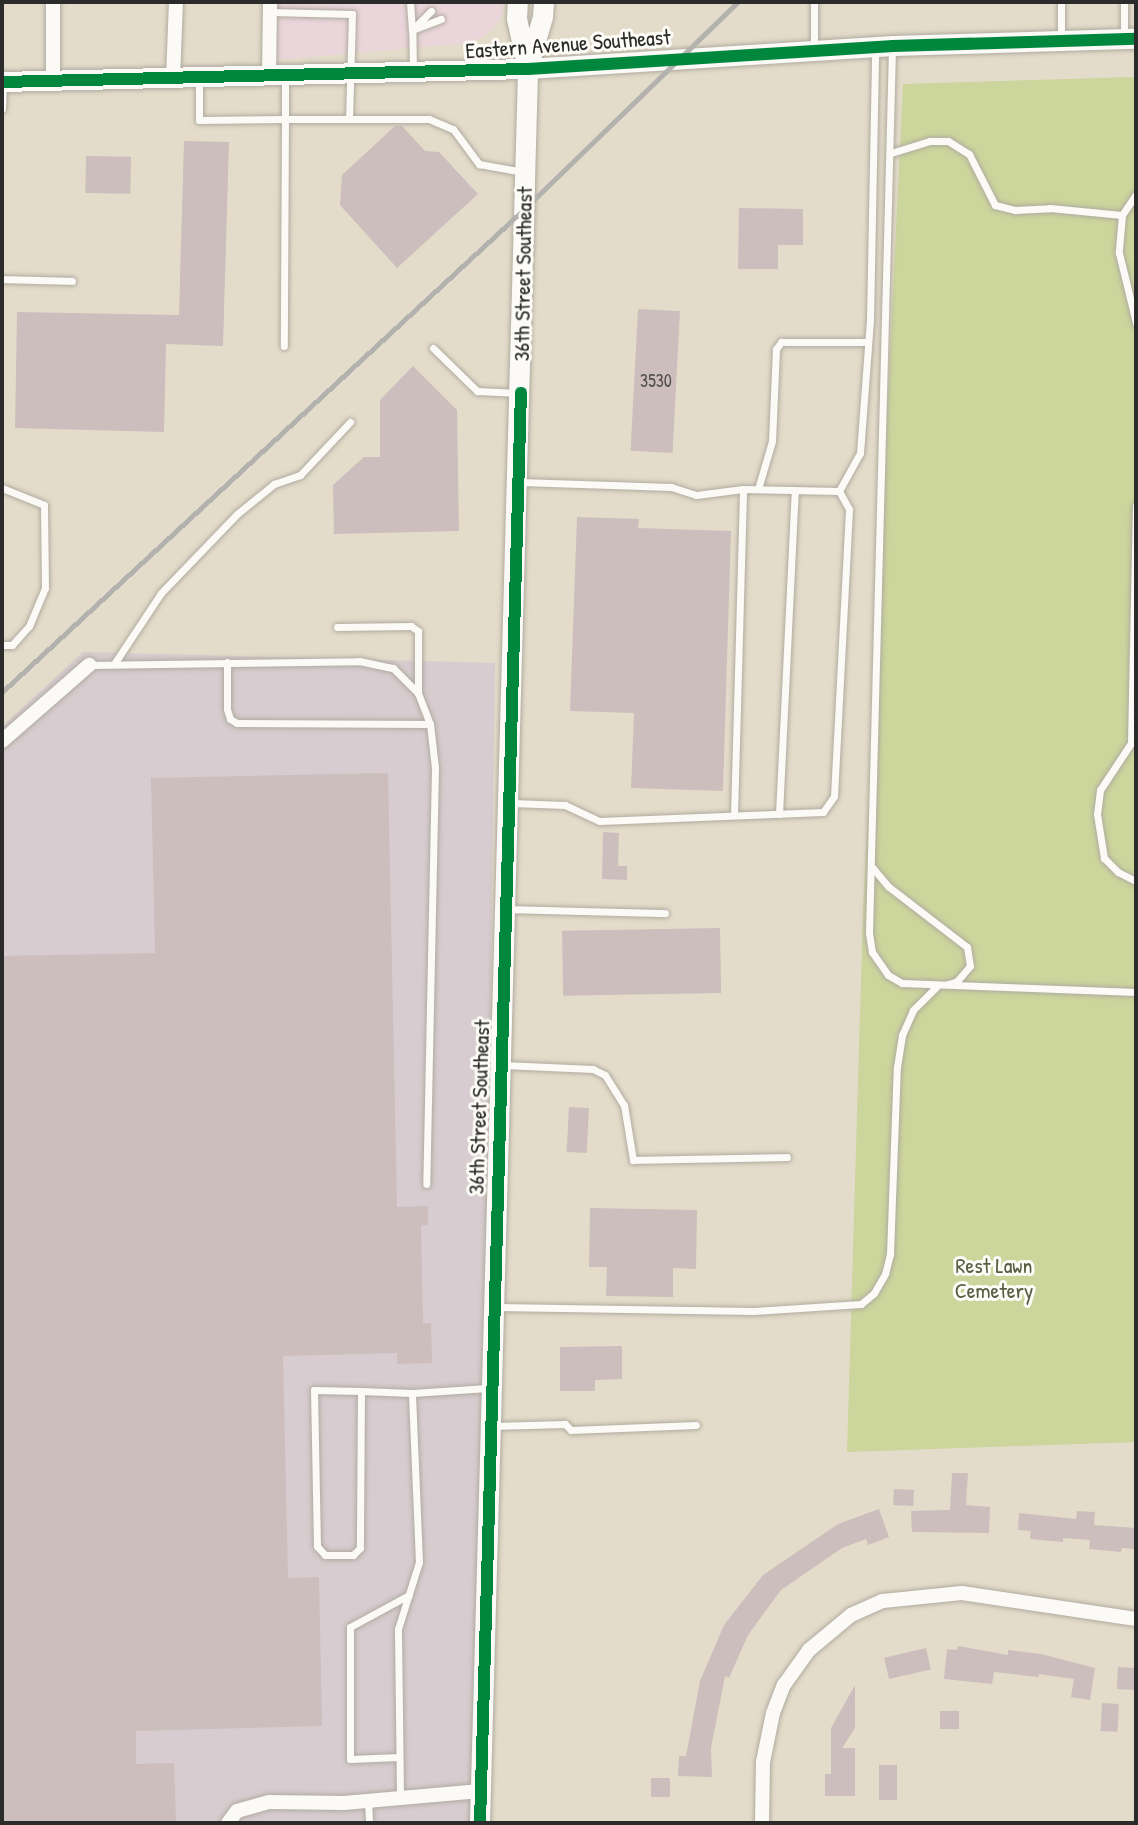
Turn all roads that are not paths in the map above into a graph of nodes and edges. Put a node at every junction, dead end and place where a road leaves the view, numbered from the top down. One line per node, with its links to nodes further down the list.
1 (53, 2): 25 (street)
2 (176, 2): 24 (street)
3 (352, 2): 12 (lane)
4 (410, 2): 14 (lane)
5 (518, 2): 19 (street, 36th Street Southeast)
6 (544, 2): 19 (street, 36th Street Southeast)
7 (814, 2): 18 (lane)
8 (1061, 2): 16 (lane)
9 (1124, 2): 15 (lane)
10 (270, 7): 12 (lane); 22 (street)
11 (431, 11): 14 (lane)
12 (352, 14): 21 (lane)
13 (441, 19): 14 (lane)
14 (412, 30): 20 (lane)
15 (1130, 39): 16 (street, Eastern Avenue Southeast)
16 (1061, 41): 17 (street, Eastern Avenue Southeast)
17 (884, 46): 18 (street, Eastern Avenue Southeast); 30 (lane); 37 (lane)
18 (814, 50): 19 (street, Eastern Avenue Southeast)
19 (528, 69): 20 (street, Eastern Avenue Southeast); 31 (street, 36th Street Southeast)
20 (413, 73): 21 (street, Eastern Avenue Southeast)
21 (350, 75): 22 (street, Eastern Avenue Southeast); 29 (lane)
22 (277, 76): 23 (street, Eastern Avenue Southeast); 28 (lane)
23 (199, 78): 24 (street, Eastern Avenue Southeast); 28 (lane)
24 (173, 79): 25 (street, Eastern Avenue Southeast)
25 (53, 81): 26 (street, Eastern Avenue Southeast)
26 (2, 82): 27 (lane)
27 (2, 109)
28 (285, 119): 29 (lane); 38 (lane)
29 (349, 119): 31 (lane)
30 (891, 153): 33 (lane); 61 (lane)
31 (525, 172): 40 (street, 36th Street Southeast)
32 (1136, 194): 33 (lane)
33 (1122, 215): 36 (lane)
34 (2, 279): 35 (lane)
35 (72, 281)
36 (1136, 323)
37 (868, 342): 45 (lane); 47 (lane)
38 (284, 346)
39 (433, 348): 40 (lane)
40 (521, 393): 42 (street, 36th Street Southeast)
41 (350, 422): 52 (lane)
42 (518, 482): 44 (lane); 58 (street, 36th Street Southeast)
43 (2, 488): 50 (lane)
44 (743, 489): 45 (lane); 60 (lane)
45 (758, 489): 46 (lane)
46 (795, 490): 47 (lane); 59 (lane)
47 (839, 491): 59 (lane)
48 (1136, 506): 57 (lane)
49 (337, 627): 54 (lane)
50 (2, 645)
51 (227, 662): 52 (lane); 54 (lane); 55 (lane)
52 (114, 664): 53 (lane)
53 (89, 665): 56 (street)
54 (418, 693): 55 (lane)
55 (430, 724): 69 (lane)
56 (2, 741)
57 (1133, 742): 62 (lane)
58 (509, 802): 60 (lane); 63 (street, 36th Street Southeast)
59 (779, 814): 60 (lane)
60 (734, 815)
61 (871, 865): 65 (lane); 65 (lane)
62 (1136, 881)
63 (506, 909): 64 (lane); 67 (street, 36th Street Southeast)
64 (665, 913)
65 (935, 987): 66 (lane); 70 (lane)
66 (1136, 992)
67 (501, 1065): 68 (lane); 70 (street, 36th Street Southeast)
68 (787, 1157)
69 (426, 1184)
70 (493, 1307): 71 (street, 36th Street Southeast)
71 (490, 1388): 73 (lane); 75 (street, 36th Street Southeast)
72 (361, 1391): 72 (lane); 73 (lane)
73 (412, 1393): 76 (lane)
74 (696, 1425): 75 (lane)
75 (489, 1426): 79 (street, 36th Street Southeast)
76 (410, 1594): 78 (lane); 78 (lane)
77 (1136, 1619): 85 (street)
78 (399, 1757): 80 (lane)
79 (480, 1791): 80 (street); 84 (street, 36th Street Southeast)
80 (400, 1795): 81 (street)
81 (368, 1801): 82 (street); 83 (lane)
82 (228, 1823)
83 (369, 1823)
84 (480, 1823)
85 (762, 1823)

